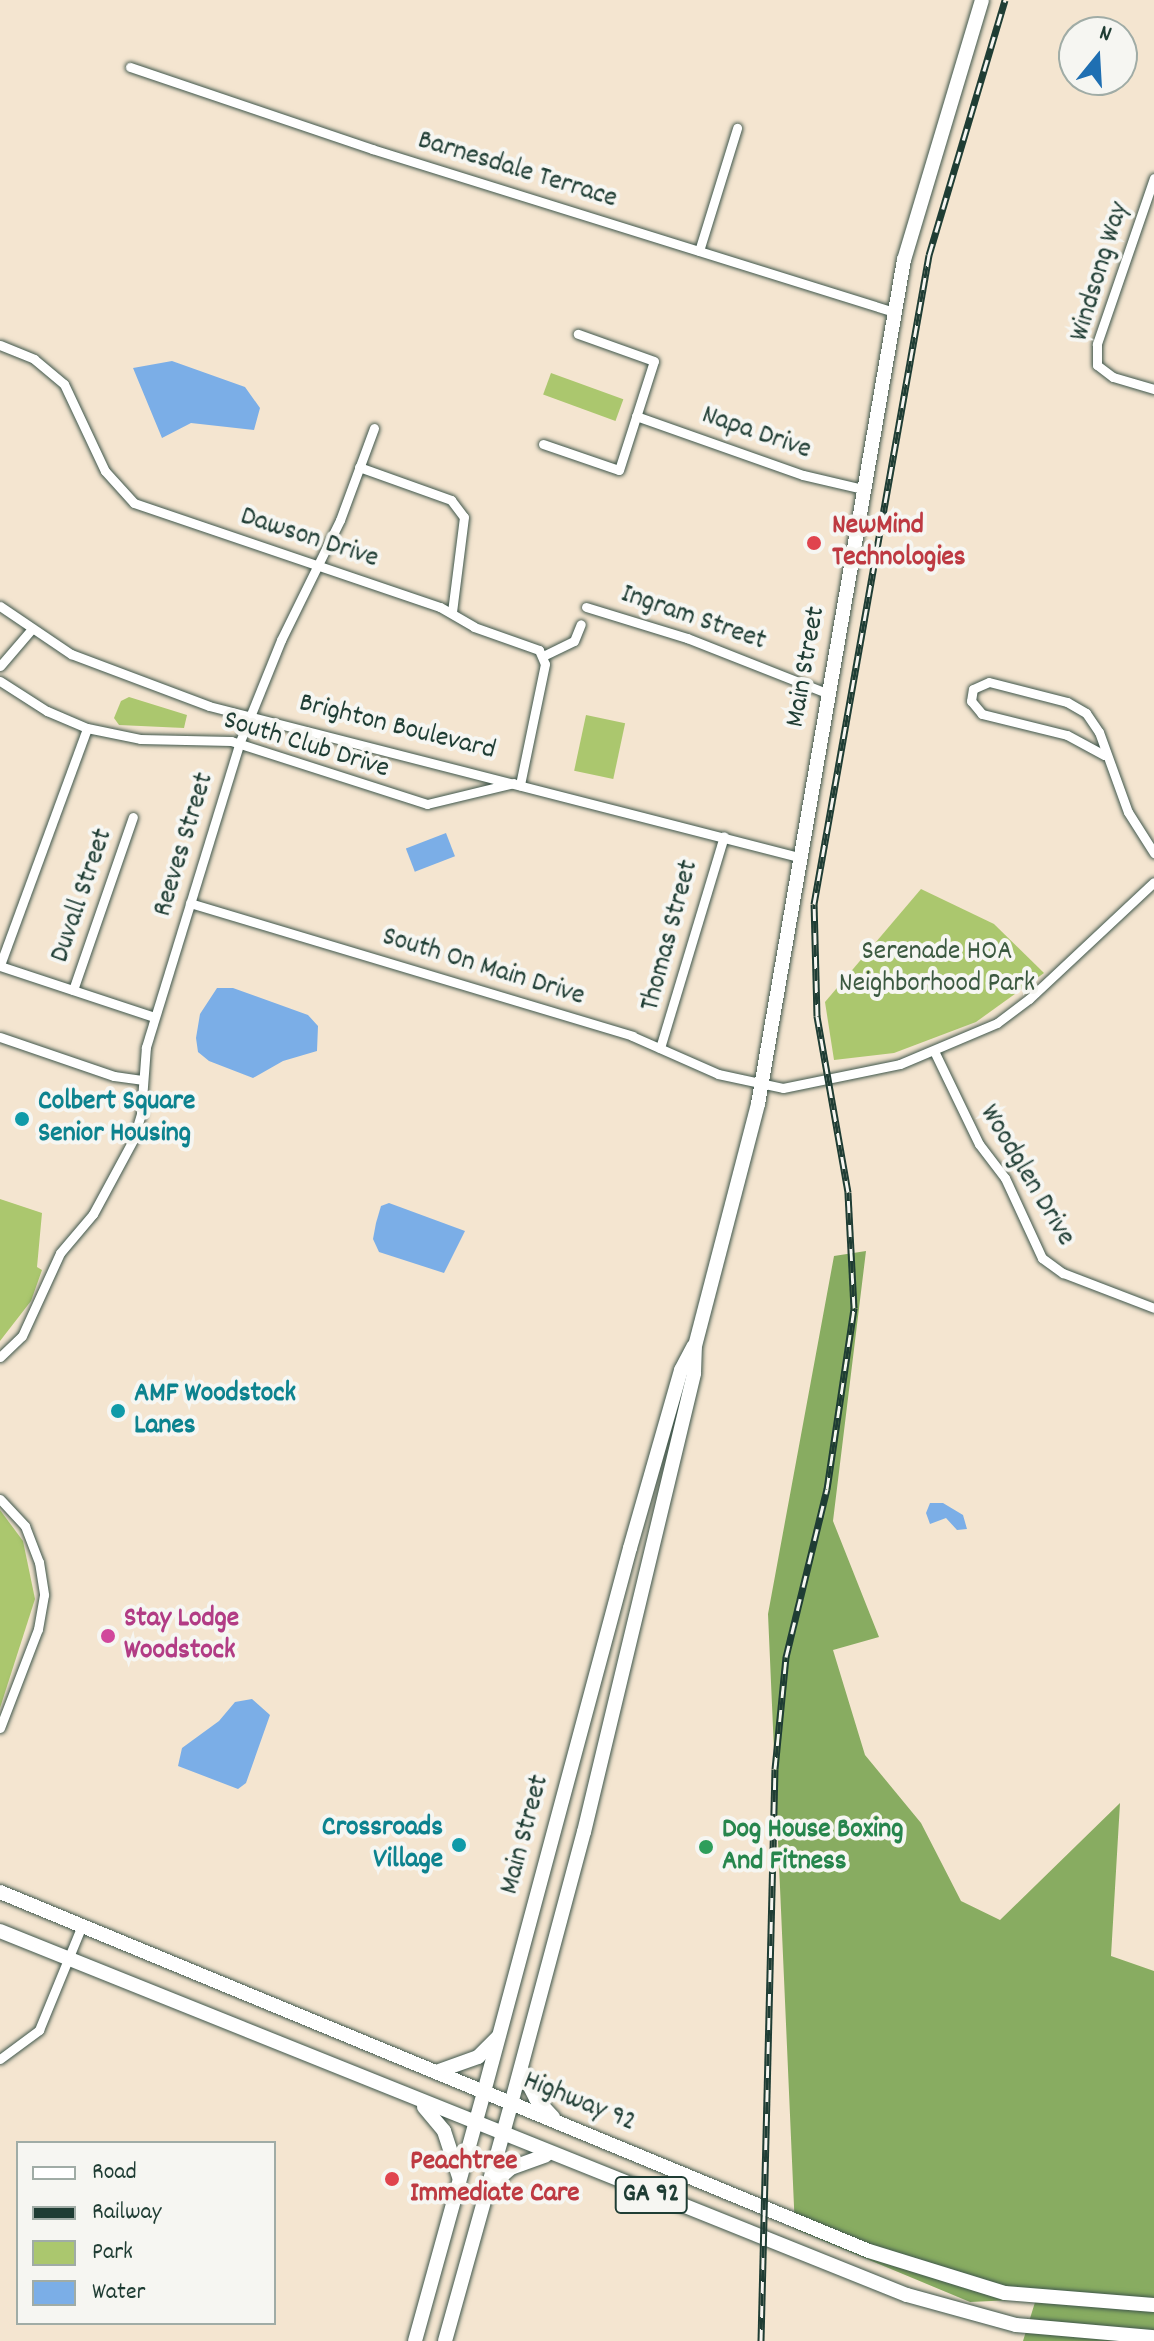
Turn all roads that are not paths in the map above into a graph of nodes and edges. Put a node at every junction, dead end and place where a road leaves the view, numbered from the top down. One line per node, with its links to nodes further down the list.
1 (982, 0): 6 (main road, Main Street)
2 (130, 67): 5 (street, Barnesdale Terrace)
3 (737, 128): 5 (street)
4 (1154, 178): 9 (street, Windsong Way)
5 (699, 251): 6 (street, Barnesdale Terrace)
6 (894, 312): 14 (main road, Main Street)
7 (578, 334): 10 (street)
8 (0, 345): 15 (street, Dawson Drive)
9 (1154, 389)
10 (636, 416): 12 (street); 14 (street, Napa Drive)
11 (374, 428): 13 (street, Reeves Street)
12 (543, 444)
13 (359, 467): 15 (street, Reeves Street); 18 (street)
14 (863, 489): 24 (main road, Main Street)
15 (317, 565): 18 (street, Dawson Drive); 25 (street, Reeves Street)
16 (0, 606): 20 (street, Brighton Boulevard)
17 (586, 607): 24 (street, Ingram Street)
18 (452, 612): 21 (street, Dawson Drive)
19 (581, 624): 21 (street)
20 (30, 631): 22 (street); 25 (street, Brighton Boulevard)
21 (543, 656): 29 (street)
22 (0, 666)
23 (0, 681): 26 (street, South Club Drive)
24 (829, 694): 33 (main road, Main Street)
25 (249, 716): 27 (street, Reeves Street); 29 (street, Brighton Boulevard)
26 (87, 728): 27 (street, South Club Drive); 36 (street)
27 (239, 744): 29 (street, South Club Drive); 35 (street, Reeves Street)
28 (1104, 755): 28 (street); 32 (street)
29 (517, 784): 31 (street, Brighton Boulevard)
30 (133, 817): 37 (street, Duvall Street)
31 (724, 836): 33 (street, Brighton Boulevard); 40 (street, Thomas Street)
32 (1154, 853)
33 (799, 857): 43 (main road, Main Street)
34 (1154, 882): 41 (street, South On Main Drive)
35 (190, 903): 38 (street, Reeves Street); 40 (street, South On Main Drive)
36 (0, 965): 37 (street)
37 (73, 990): 38 (street)
38 (154, 1017): 42 (street, Reeves Street)
39 (0, 1037): 42 (street)
40 (660, 1048): 43 (street, South On Main Drive)
41 (935, 1053): 43 (street, South On Main Drive); 44 (street, Woodglen Drive)
42 (142, 1080): 46 (street, Reeves Street)
43 (760, 1083): 45 (main road, Main Street)
44 (1154, 1308)
45 (695, 1346): 53 (main road, Main Street); 55 (main road, Main Street)
46 (0, 1357)
47 (0, 1499): 48 (street)
48 (0, 1728)
49 (0, 1892): 50 (main road, Highway 92 / GA 92)
50 (82, 1925): 52 (street); 56 (main road, Highway 92 / GA 92)
51 (0, 1931): 52 (main road, GA 92)
52 (70, 1960): 54 (street); 58 (main road, GA 92)
53 (498, 2037): 56 (main road); 57 (main road, Main Street)
54 (0, 2059)
55 (521, 2069): 59 (main road, Main Street); 60 (main road)
56 (436, 2072): 57 (main road, Highway 92 / GA 92)
57 (484, 2092): 59 (main road, Highway 92 / GA 92); 61 (main road, Main Street)
58 (421, 2104): 61 (main road, GA 92); 64 (main road)
59 (511, 2104): 60 (main road, Highway 92 / GA 92); 62 (main road, Main Street)
60 (562, 2125): 66 (main road, Highway 92 / GA 92)
61 (475, 2126): 62 (main road, GA 92); 64 (main road, Main Street)
62 (502, 2137): 63 (main road, GA 92); 65 (main road, Main Street)
63 (546, 2155): 65 (main road); 67 (main road, GA 92)
64 (460, 2182): 70 (main road, Main Street)
65 (489, 2187): 71 (main road, Main Street)
66 (869, 2251): 67 (main road); 68 (main road, Highway 92 / GA 92)
67 (862, 2277): 69 (main road, GA 92)
68 (1154, 2305)
69 (1154, 2337)
70 (415, 2341)
71 (445, 2341)

